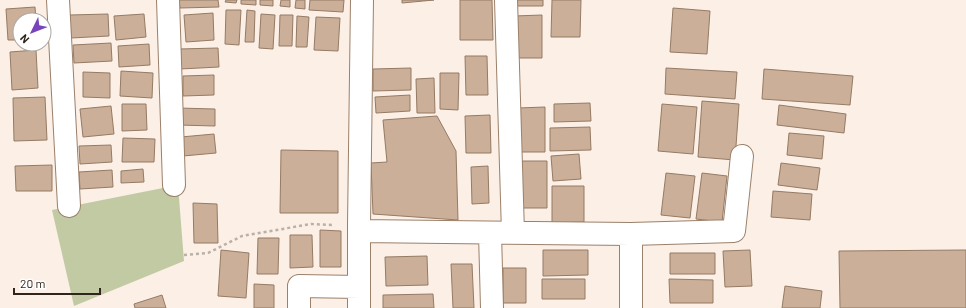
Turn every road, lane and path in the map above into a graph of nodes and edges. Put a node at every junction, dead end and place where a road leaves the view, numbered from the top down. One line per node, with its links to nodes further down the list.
1 (58, 0): 7 (street)
2 (168, 0): 6 (street)
3 (362, 0): 8 (street)
4 (506, 0): 10 (street)
5 (742, 156): 11 (street)
6 (174, 185)
7 (69, 206)
8 (359, 228): 9 (street); 12 (path); 13 (street)
9 (490, 233): 10 (street); 15 (street)
10 (513, 233): 11 (street)
11 (631, 234): 16 (street)
12 (184, 255)
13 (359, 298): 14 (street)
14 (299, 308)
15 (492, 308)
16 (631, 308)

